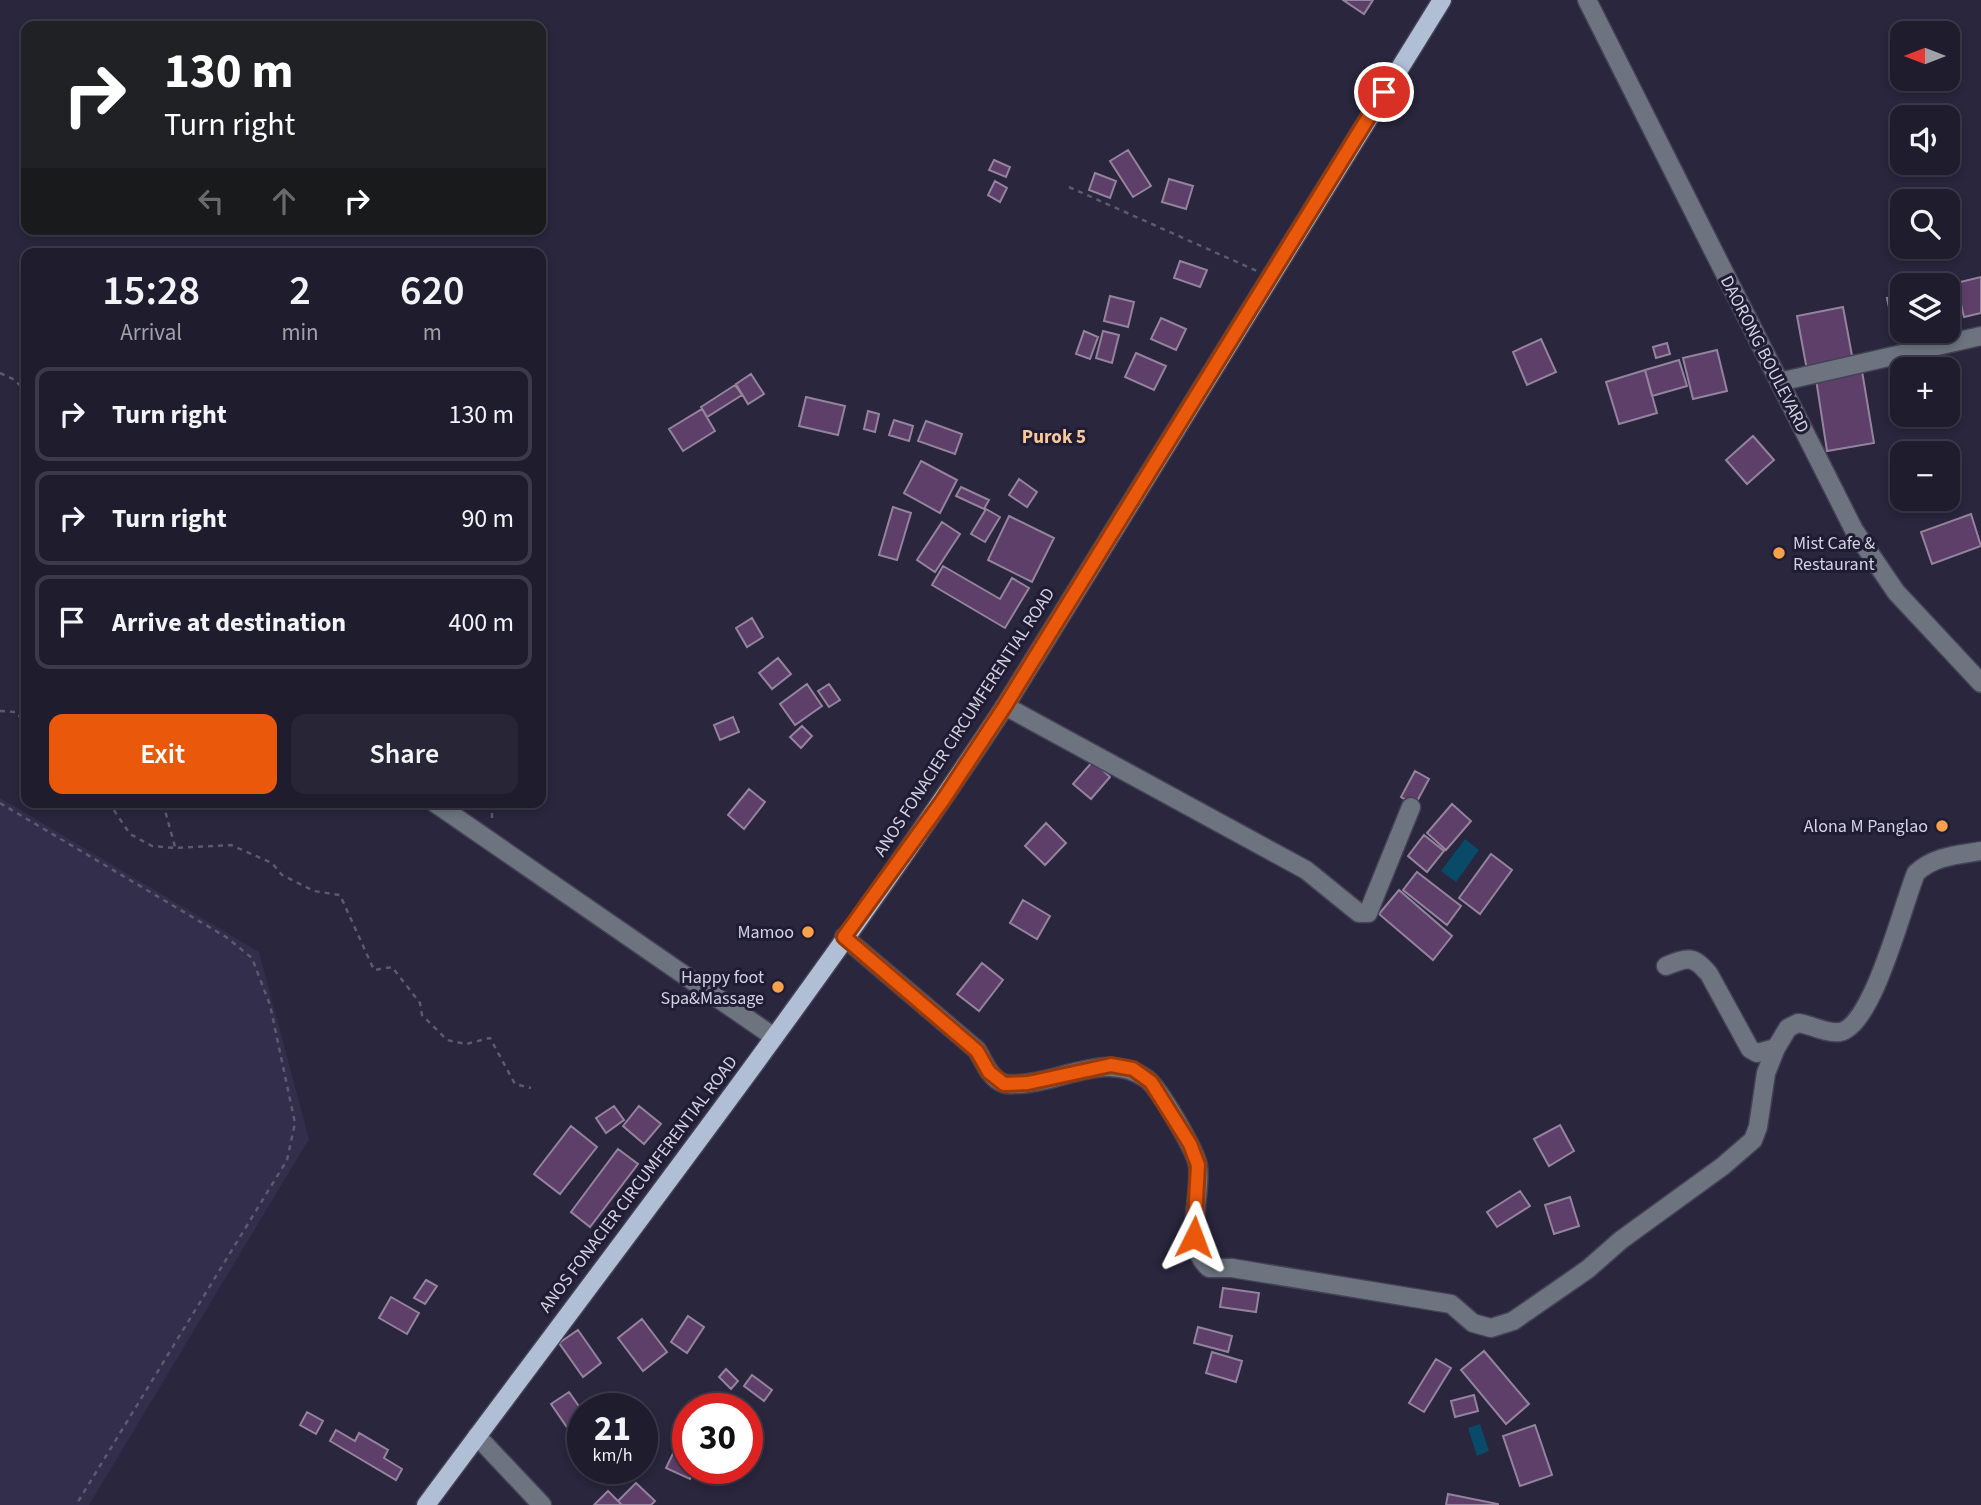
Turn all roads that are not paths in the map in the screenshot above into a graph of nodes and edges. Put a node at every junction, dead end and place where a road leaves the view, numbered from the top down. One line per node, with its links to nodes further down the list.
1 (1442, 0): 6 (main road, ANOS FONACIER CIRCUMFERENTIAL ROAD)
2 (1587, 0): 4 (street, DAORONG BOULEVARD)
3 (1981, 336): 4 (street)
4 (1779, 382): 5 (street, DAORONG BOULEVARD)
5 (1981, 683)
6 (1005, 706): 7 (street); 10 (main road, ANOS FONACIER CIRCUMFERENTIAL ROAD)
7 (1411, 807)
8 (442, 808): 12 (street)
9 (1981, 851): 13 (street)
10 (844, 937): 12 (main road, ANOS FONACIER CIRCUMFERENTIAL ROAD); 13 (street)
11 (1666, 966): 13 (street)
12 (774, 1037): 14 (main road, ANOS FONACIER CIRCUMFERENTIAL ROAD)
13 (1776, 1048)
14 (477, 1436): 15 (main road, ANOS FONACIER CIRCUMFERENTIAL ROAD); 16 (street)
15 (426, 1505)
16 (542, 1505)

